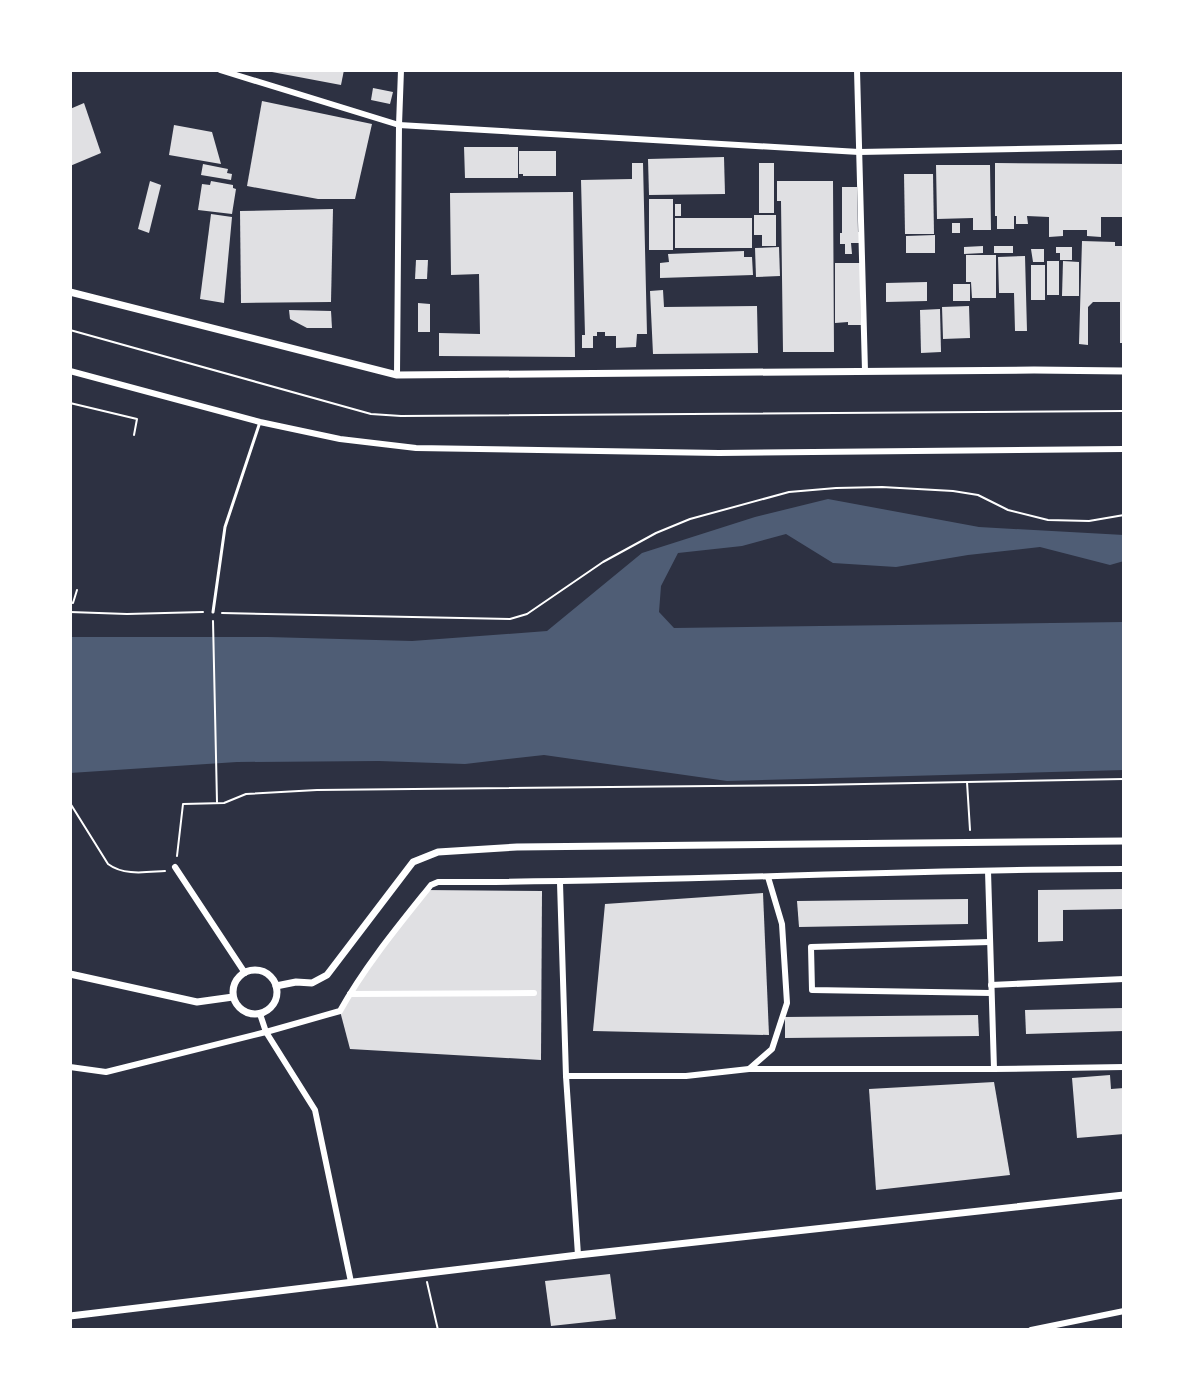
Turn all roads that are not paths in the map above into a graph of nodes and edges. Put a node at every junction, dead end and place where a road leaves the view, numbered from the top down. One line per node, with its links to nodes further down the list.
1 (220, 70): 4 (street)
2 (401, 70): 4 (street)
3 (857, 70): 6 (street)
4 (399, 125): 6 (street); 11 (street)
5 (1124, 147): 6 (street)
6 (859, 152): 9 (street)
7 (70, 292): 11 (street)
8 (70, 371): 12 (street)
9 (865, 371): 10 (street); 11 (street)
10 (1124, 371)
11 (397, 375)
12 (260, 422): 13 (street); 14 (lane)
13 (1124, 449)
14 (213, 612)
15 (1124, 841): 25 (street)
16 (175, 867): 22 (street)
17 (1124, 869): 18 (street)
18 (988, 871): 19 (street); 21 (street)
19 (768, 877): 20 (street); 34 (street)
20 (560, 883): 28 (street); 36 (street)
21 (990, 942): 26 (street); 26 (street)
22 (245, 973): 25 (street); 29 (street)
23 (70, 974): 29 (street)
24 (1124, 979): 26 (street)
25 (276, 986): 30 (street)
26 (991, 989): 35 (street)
27 (534, 993): 28 (street)
28 (350, 994): 31 (street)
29 (233, 997): 30 (street)
30 (260, 1014): 31 (street)
31 (266, 1032): 32 (street); 39 (street)
32 (70, 1067)
33 (1124, 1067): 35 (street)
34 (749, 1069): 35 (street); 36 (street)
35 (994, 1069)
36 (566, 1076): 38 (street)
37 (1124, 1195): 38 (street)
38 (578, 1255): 39 (street)
39 (351, 1282): 41 (street)
40 (1124, 1311): 42 (street)
41 (70, 1316)
42 (1031, 1330)

